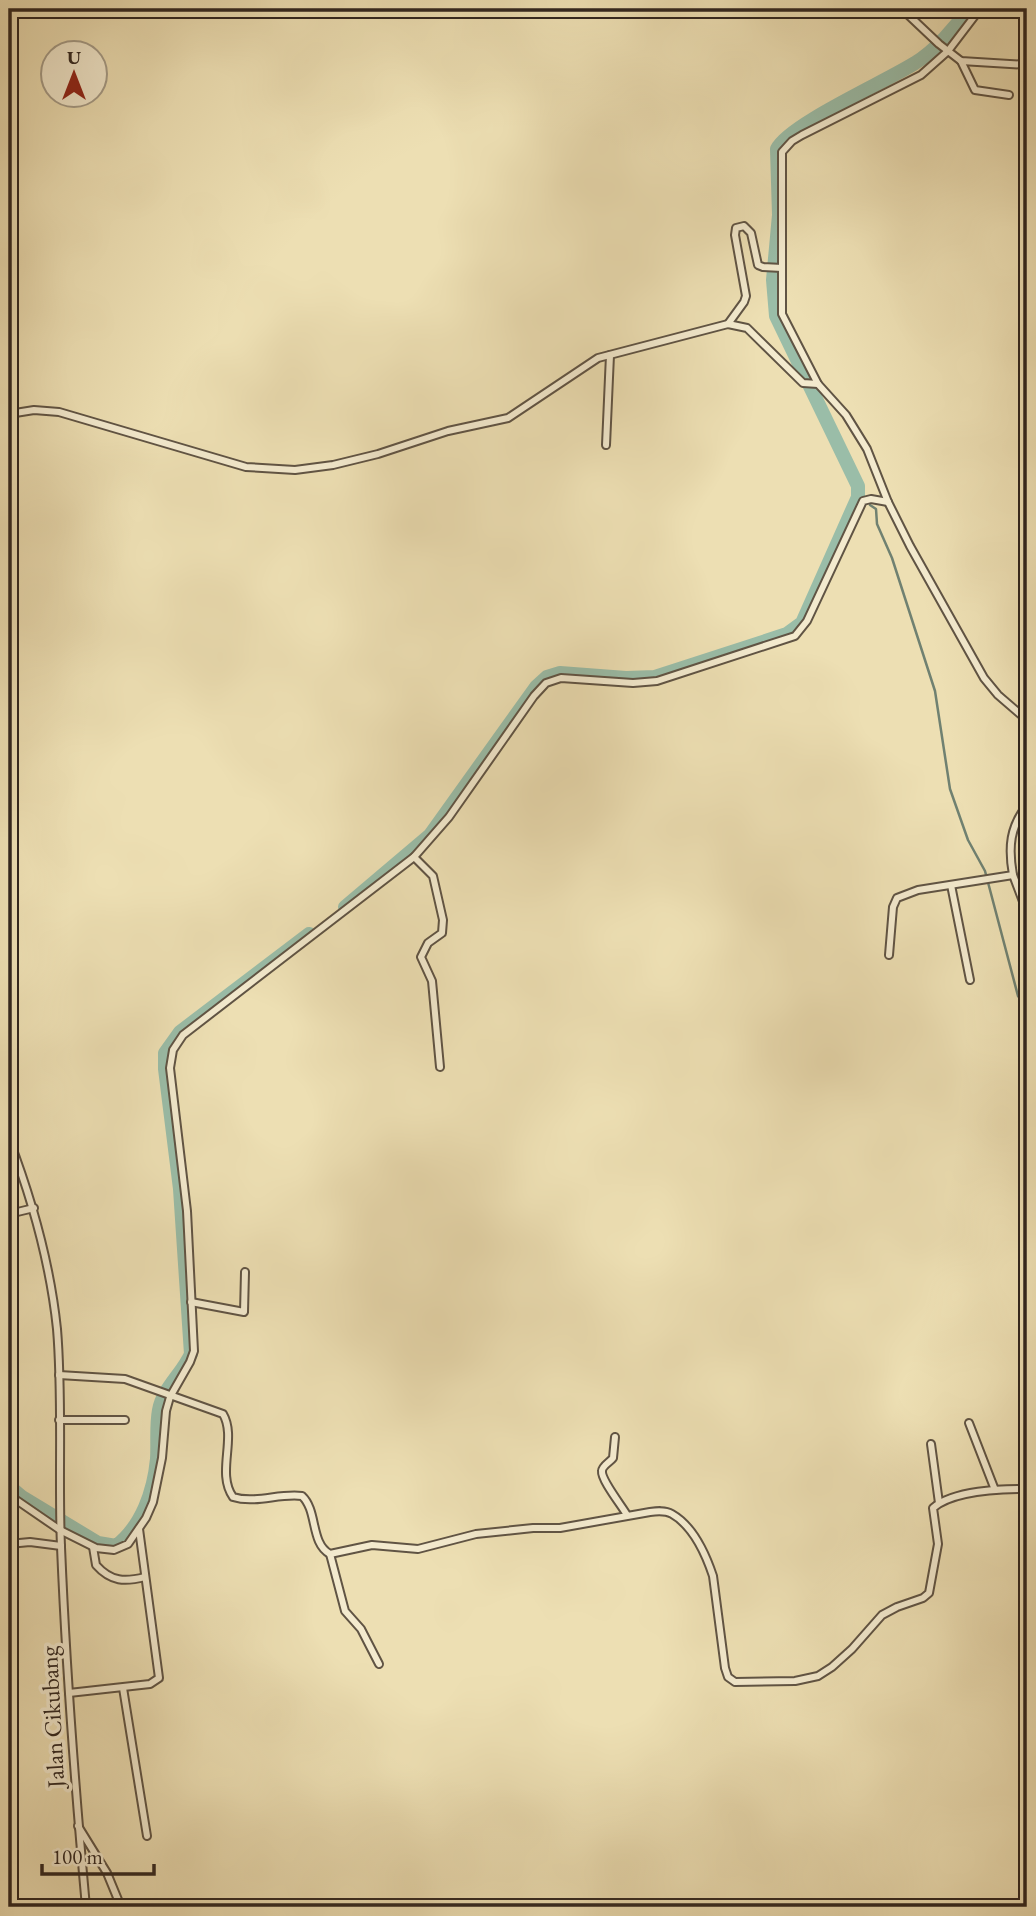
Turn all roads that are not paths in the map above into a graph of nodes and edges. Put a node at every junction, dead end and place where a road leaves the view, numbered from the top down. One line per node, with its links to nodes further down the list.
1 (902, 9): 3 (street)
2 (980, 9): 3 (street)
3 (948, 51): 4 (street); 7 (street)
4 (961, 61): 5 (street); 6 (street)
5 (1027, 65)
6 (1009, 95)
7 (776, 268): 8 (street); 10 (street)
8 (728, 324): 9 (street); 10 (street)
9 (610, 355): 11 (street); 12 (street)
10 (812, 384): 13 (street)
11 (9, 414)
12 (606, 445)
13 (888, 502): 14 (street); 16 (street)
14 (1027, 720)
15 (1027, 805): 17 (street)
16 (414, 857): 22 (street); 28 (street)
17 (1013, 875): 18 (street); 19 (street)
18 (951, 885): 20 (street); 21 (street)
19 (1027, 912)
20 (889, 955)
21 (970, 980)
22 (440, 1066)
23 (9, 1139): 24 (street, Jalan Cikubang)
24 (12, 1156): 25 (street, Jalan Cikubang)
25 (34, 1208): 26 (street); 29 (street, Jalan Cikubang)
26 (9, 1214)
27 (245, 1272): 28 (street)
28 (191, 1303): 30 (street)
29 (59, 1376): 30 (street); 31 (street, Jalan Cikubang)
30 (165, 1395): 42 (street); 46 (street)
31 (59, 1420): 32 (street); 41 (street, Jalan Cikubang)
32 (125, 1420)
33 (969, 1423): 37 (street)
34 (615, 1437): 40 (street)
35 (931, 1444): 39 (street)
36 (1027, 1489): 37 (street)
37 (995, 1490): 39 (street)
38 (9, 1495): 41 (street)
39 (939, 1503): 40 (street)
40 (627, 1515): 46 (street)
41 (60, 1527): 44 (street, Jalan Cikubang); 45 (street)
42 (139, 1530): 45 (street); 47 (street)
43 (9, 1544): 44 (street)
44 (61, 1546): 50 (street, Jalan Cikubang)
45 (93, 1547): 47 (street)
46 (330, 1554): 48 (street)
47 (145, 1577): 49 (street)
48 (379, 1664)
49 (123, 1688): 50 (street); 52 (street)
50 (69, 1693): 51 (street, Jalan Cikubang)
51 (77, 1825): 53 (street, Jalan Cikubang); 54 (street)
52 (147, 1836)
53 (86, 1907)
54 (121, 1907)

